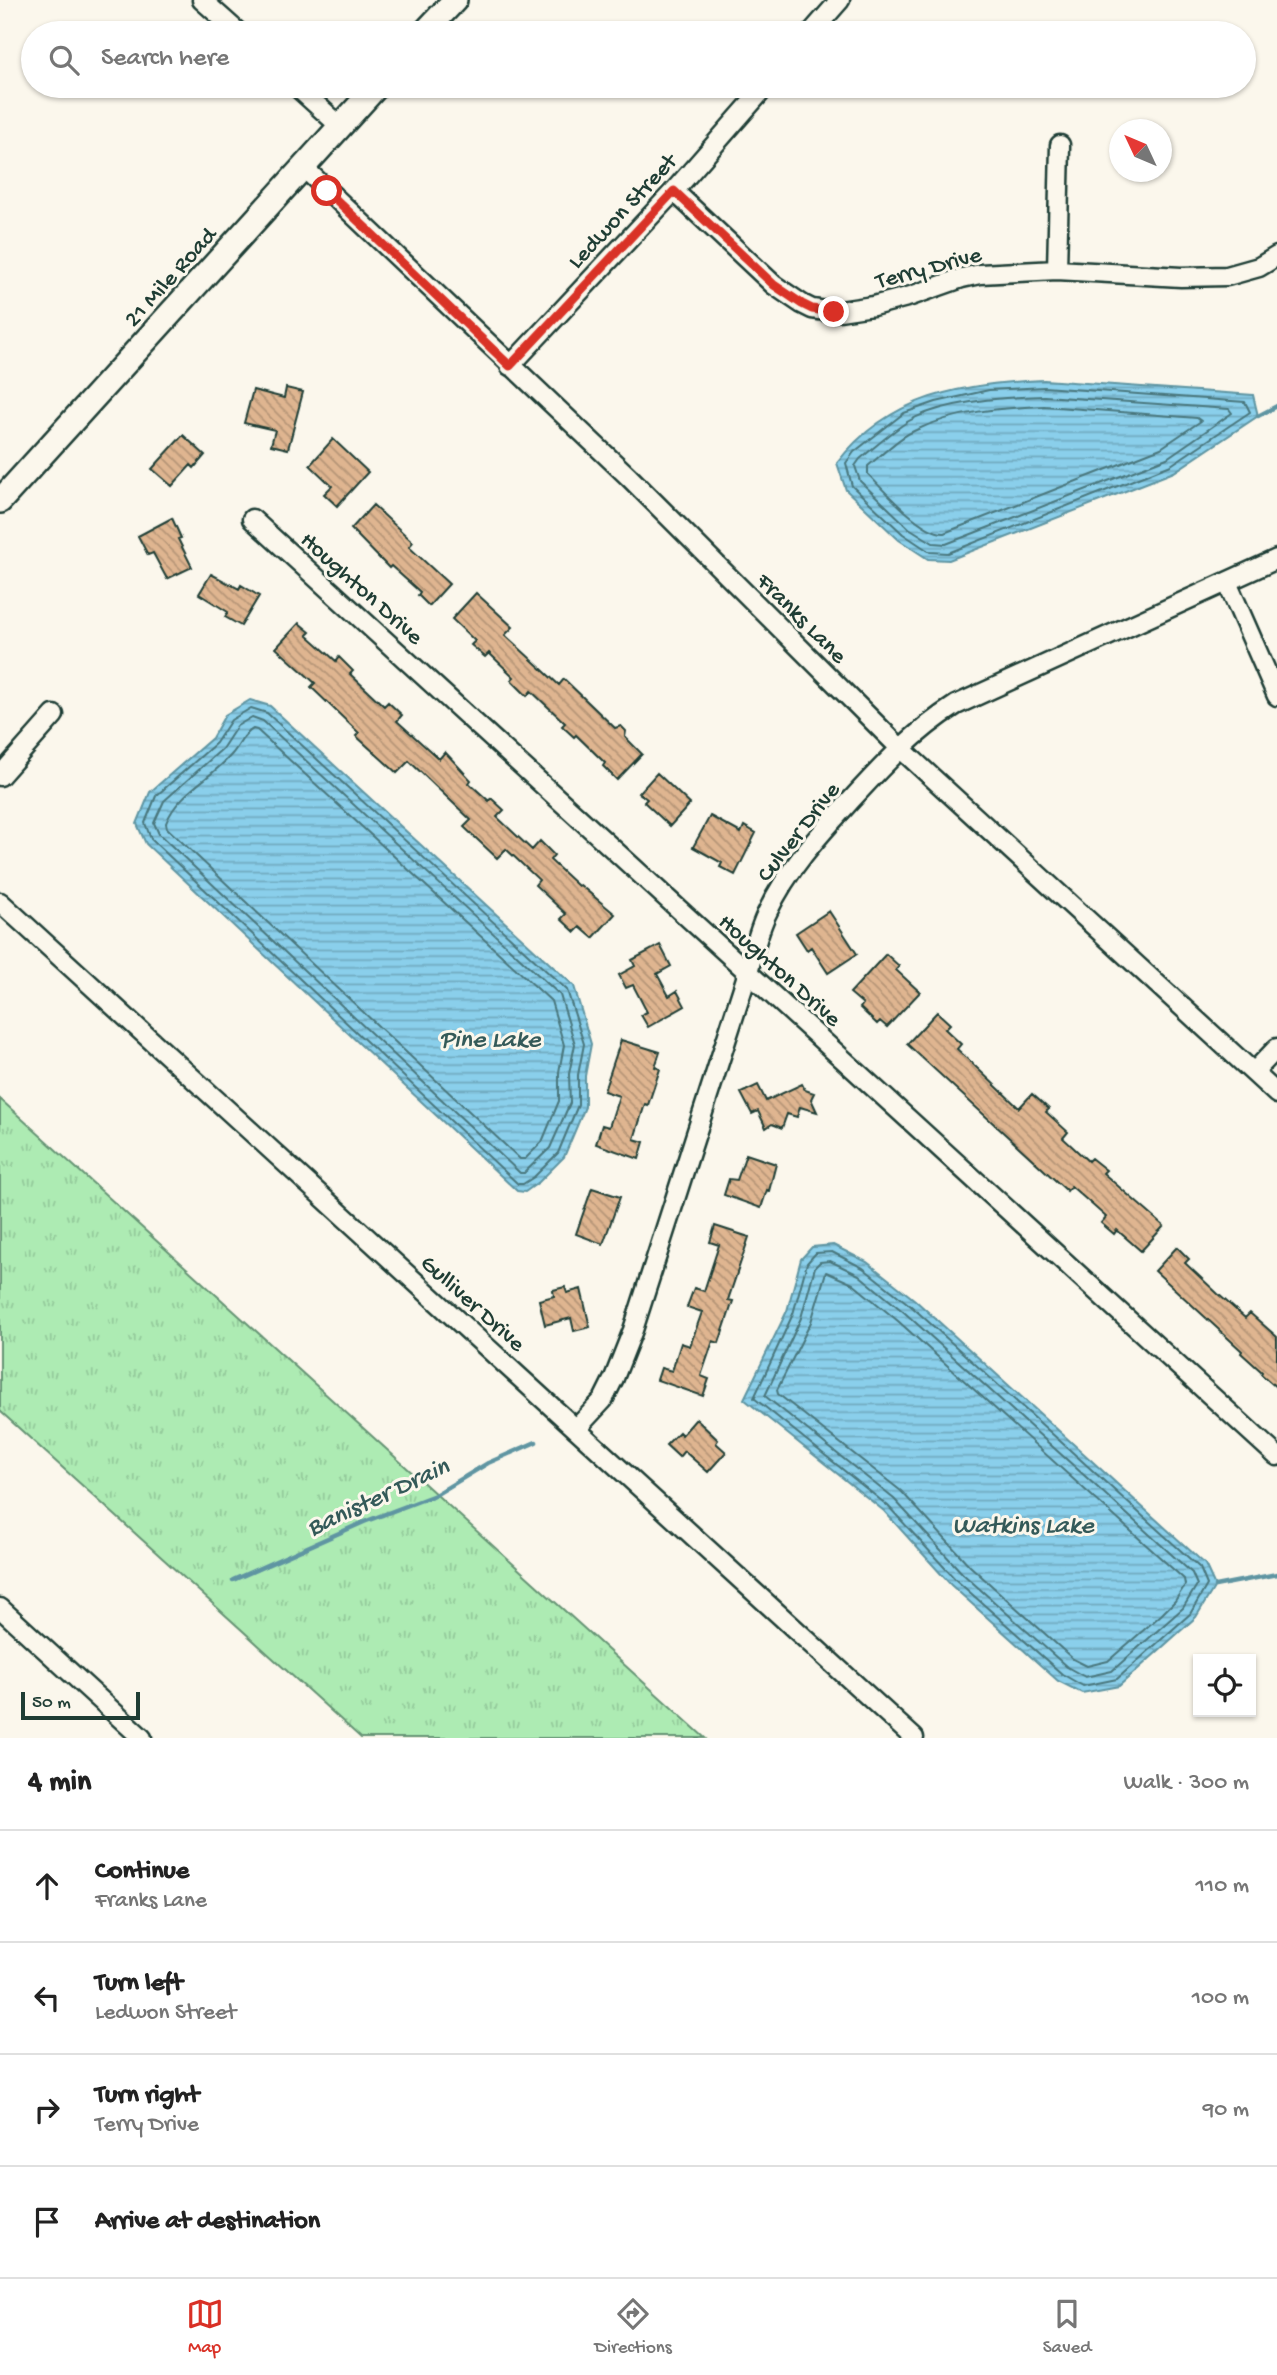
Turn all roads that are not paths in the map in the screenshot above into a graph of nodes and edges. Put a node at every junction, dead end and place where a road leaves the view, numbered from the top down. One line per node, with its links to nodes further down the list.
1 (202, 0): 4 (street)
2 (454, 0): 5 (street)
3 (840, 0): 6 (street)
4 (226, 21)
5 (435, 21)
6 (822, 21)
7 (309, 98): 10 (street)
8 (366, 98): 10 (street, 21 Mile Road)
9 (755, 98): 13 (street, Ledwon Street)
10 (340, 126): 12 (street, 21 Mile Road)
11 (1060, 145): 15 (street)
12 (303, 167): 16 (street, Franks Lane); 17 (street, 21 Mile Road)
13 (674, 191): 15 (street, Terry Drive); 16 (street, Ledwon Street)
14 (1277, 256): 15 (street, Terry Drive)
15 (1057, 270)
16 (510, 366): 23 (street, Franks Lane)
17 (0, 501)
18 (252, 519): 26 (street, Houghton Drive)
19 (1277, 559): 20 (street, Culver Drive)
20 (1227, 582): 21 (street); 23 (street, Culver Drive)
21 (1277, 696)
22 (54, 715): 24 (street)
23 (900, 747): 26 (street, Culver Drive); 28 (street, Franks Lane)
24 (0, 776)
25 (0, 902): 30 (street, Gulliver Drive)
26 (748, 972): 30 (street, Culver Drive); 31 (street, Houghton Drive)
27 (1277, 1048): 28 (street)
28 (1254, 1072): 29 (street, Franks Lane)
29 (1277, 1094)
30 (576, 1429): 34 (street, Gulliver Drive)
31 (1277, 1456)
32 (0, 1608): 33 (street)
33 (142, 1738)
34 (914, 1738)

